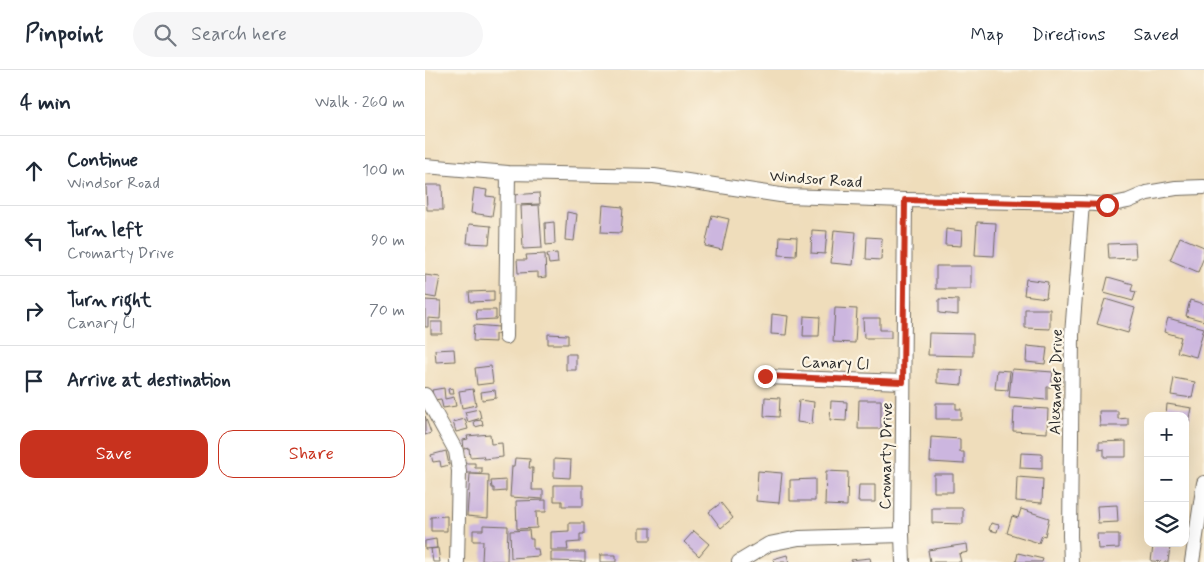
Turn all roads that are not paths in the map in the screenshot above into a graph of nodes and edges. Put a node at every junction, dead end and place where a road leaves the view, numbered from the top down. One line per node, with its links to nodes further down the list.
1 (425, 166): 2 (street, Windsor Road)
2 (509, 173): 4 (street, Windsor Road); 6 (street)
3 (1204, 187): 5 (street, Windsor Road)
4 (905, 200): 5 (street, Windsor Road); 8 (street, Cromarty Drive)
5 (1082, 203): 15 (street, Alexander Drive)
6 (506, 337)
7 (765, 376): 8 (street, Canary Cl)
8 (903, 382): 11 (street, Cromarty Drive)
9 (425, 396): 12 (street)
10 (1204, 483): 16 (street)
11 (901, 535): 13 (street); 14 (street, Cromarty Drive)
12 (457, 562)
13 (739, 562)
14 (903, 562)
15 (1071, 562)
16 (1192, 562)

